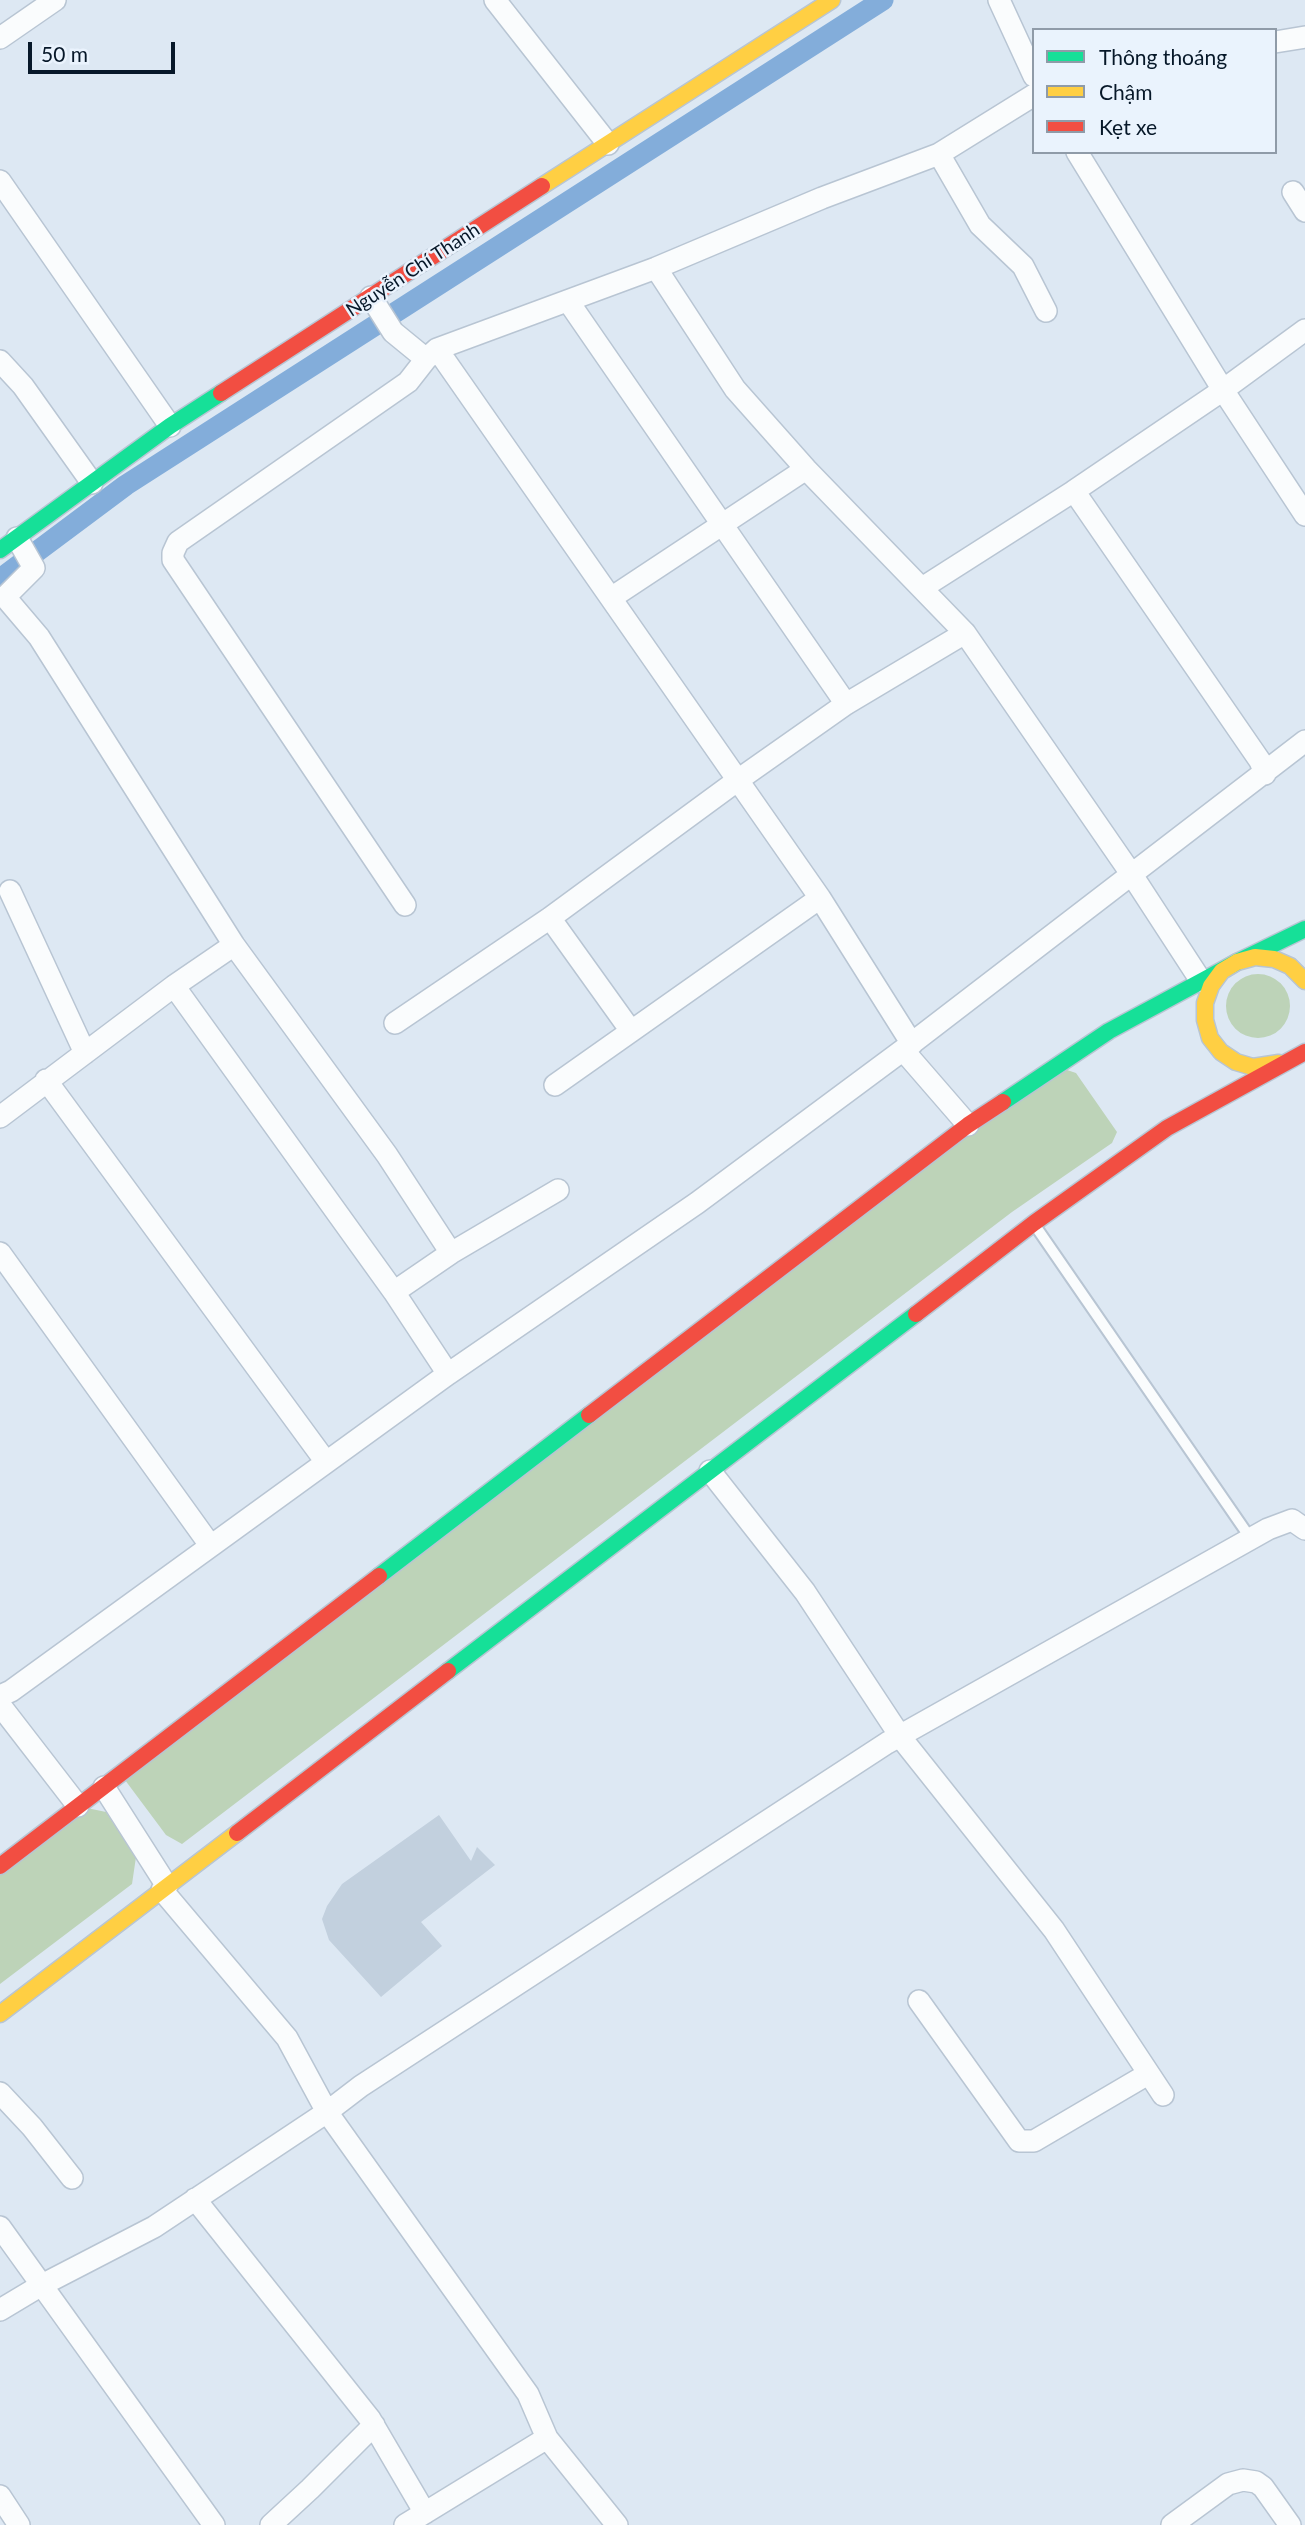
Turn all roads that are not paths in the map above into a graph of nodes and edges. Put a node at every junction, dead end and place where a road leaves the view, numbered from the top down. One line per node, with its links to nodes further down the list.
1 (55, 0): 6 (street)
2 (832, 0): 10 (street, Nguyễn Chí Thanh)
3 (999, 0): 8 (street)
4 (502, 2): 10 (street)
5 (1305, 37): 7 (street)
6 (0, 38)
7 (1277, 42)
8 (1032, 72)
9 (1032, 96): 11 (street)
10 (608, 144): 17 (street, Nguyễn Chí Thanh)
11 (939, 154): 16 (street); 19 (street)
12 (1078, 154): 23 (street)
13 (0, 181): 24 (street)
14 (1293, 192): 15 (street)
15 (1305, 211)
16 (656, 268): 18 (street); 25 (street)
17 (371, 297): 21 (street); 24 (street, Nguyễn Chí Thanh)
18 (568, 301): 21 (street); 29 (street)
19 (1046, 311)
20 (1305, 330): 23 (street)
21 (432, 354): 33 (street); 42 (street)
22 (0, 361): 26 (street)
23 (1223, 390): 27 (street); 28 (street)
24 (170, 426): 26 (street, Nguyễn Chí Thanh)
25 (806, 469): 29 (street); 32 (street)
26 (92, 483): 31 (street, Nguyễn Chí Thanh)
27 (1074, 491): 32 (street); 37 (street)
28 (1305, 515)
29 (721, 525): 33 (street); 35 (street)
30 (0, 550): 31 (street, Nguyễn Chí Thanh)
31 (24, 550): 45 (street)
32 (922, 588): 34 (street)
33 (611, 598): 38 (street)
34 (965, 633): 35 (street); 39 (street)
35 (846, 705): 38 (street)
36 (1305, 741): 37 (street)
37 (1265, 774): 39 (street)
38 (738, 780): 41 (street); 43 (street)
39 (1132, 875): 49 (street); 54 (street)
40 (10, 891): 56 (street)
41 (820, 898): 53 (street); 54 (street)
42 (405, 905)
43 (550, 918): 52 (street); 53 (street)
44 (1305, 929): 48 (street)
45 (233, 945): 51 (street); 65 (street)
46 (1293, 953): 47 (street)
47 (1255, 957): 48 (street); 50 (street)
48 (1237, 962): 49 (street); 57 (street)
49 (1200, 981): 61 (street)
50 (1305, 981)
51 (174, 985): 56 (street); 66 (street)
52 (395, 1023)
53 (631, 1031): 59 (street)
54 (908, 1047): 61 (street); 67 (street)
55 (1304, 1047): 57 (street)
56 (85, 1053): 58 (street)
57 (1288, 1059): 63 (street)
58 (46, 1080): 60 (street); 68 (street)
59 (555, 1085)
60 (0, 1116)
61 (968, 1125): 76 (street)
62 (558, 1190): 65 (street)
63 (1034, 1223): 69 (street); 71 (lane)
64 (0, 1253): 72 (street)
65 (451, 1253): 66 (street)
66 (394, 1292): 67 (street)
67 (448, 1374): 68 (street)
68 (326, 1462): 72 (street)
69 (710, 1471): 75 (street); 79 (street)
70 (1305, 1529): 71 (street)
71 (1251, 1539): 75 (street)
72 (210, 1545): 73 (street)
73 (0, 1696)
74 (0, 1705): 77 (street)
75 (900, 1736): 82 (street); 85 (street)
76 (104, 1787): 77 (street); 79 (street)
77 (78, 1806): 78 (street)
78 (0, 1866)
79 (164, 1888): 81 (street); 85 (street)
80 (919, 2000): 82 (street)
81 (0, 2014)
82 (1149, 2074): 84 (street)
83 (0, 2093): 86 (street)
84 (1163, 2095)
85 (327, 2112): 87 (street); 92 (street)
86 (72, 2178)
87 (195, 2199): 89 (street); 91 (street)
88 (0, 2227): 89 (street)
89 (40, 2286): 90 (street); 96 (street)
90 (0, 2310)
91 (374, 2426): 94 (street); 97 (street)
92 (547, 2438): 94 (street); 99 (street)
93 (0, 2496): 95 (street)
94 (425, 2513): 98 (street)
95 (19, 2525)
96 (214, 2525)
97 (271, 2525)
98 (405, 2525)
99 (617, 2525)
100 (1172, 2525): 101 (street)
101 (1290, 2525)

